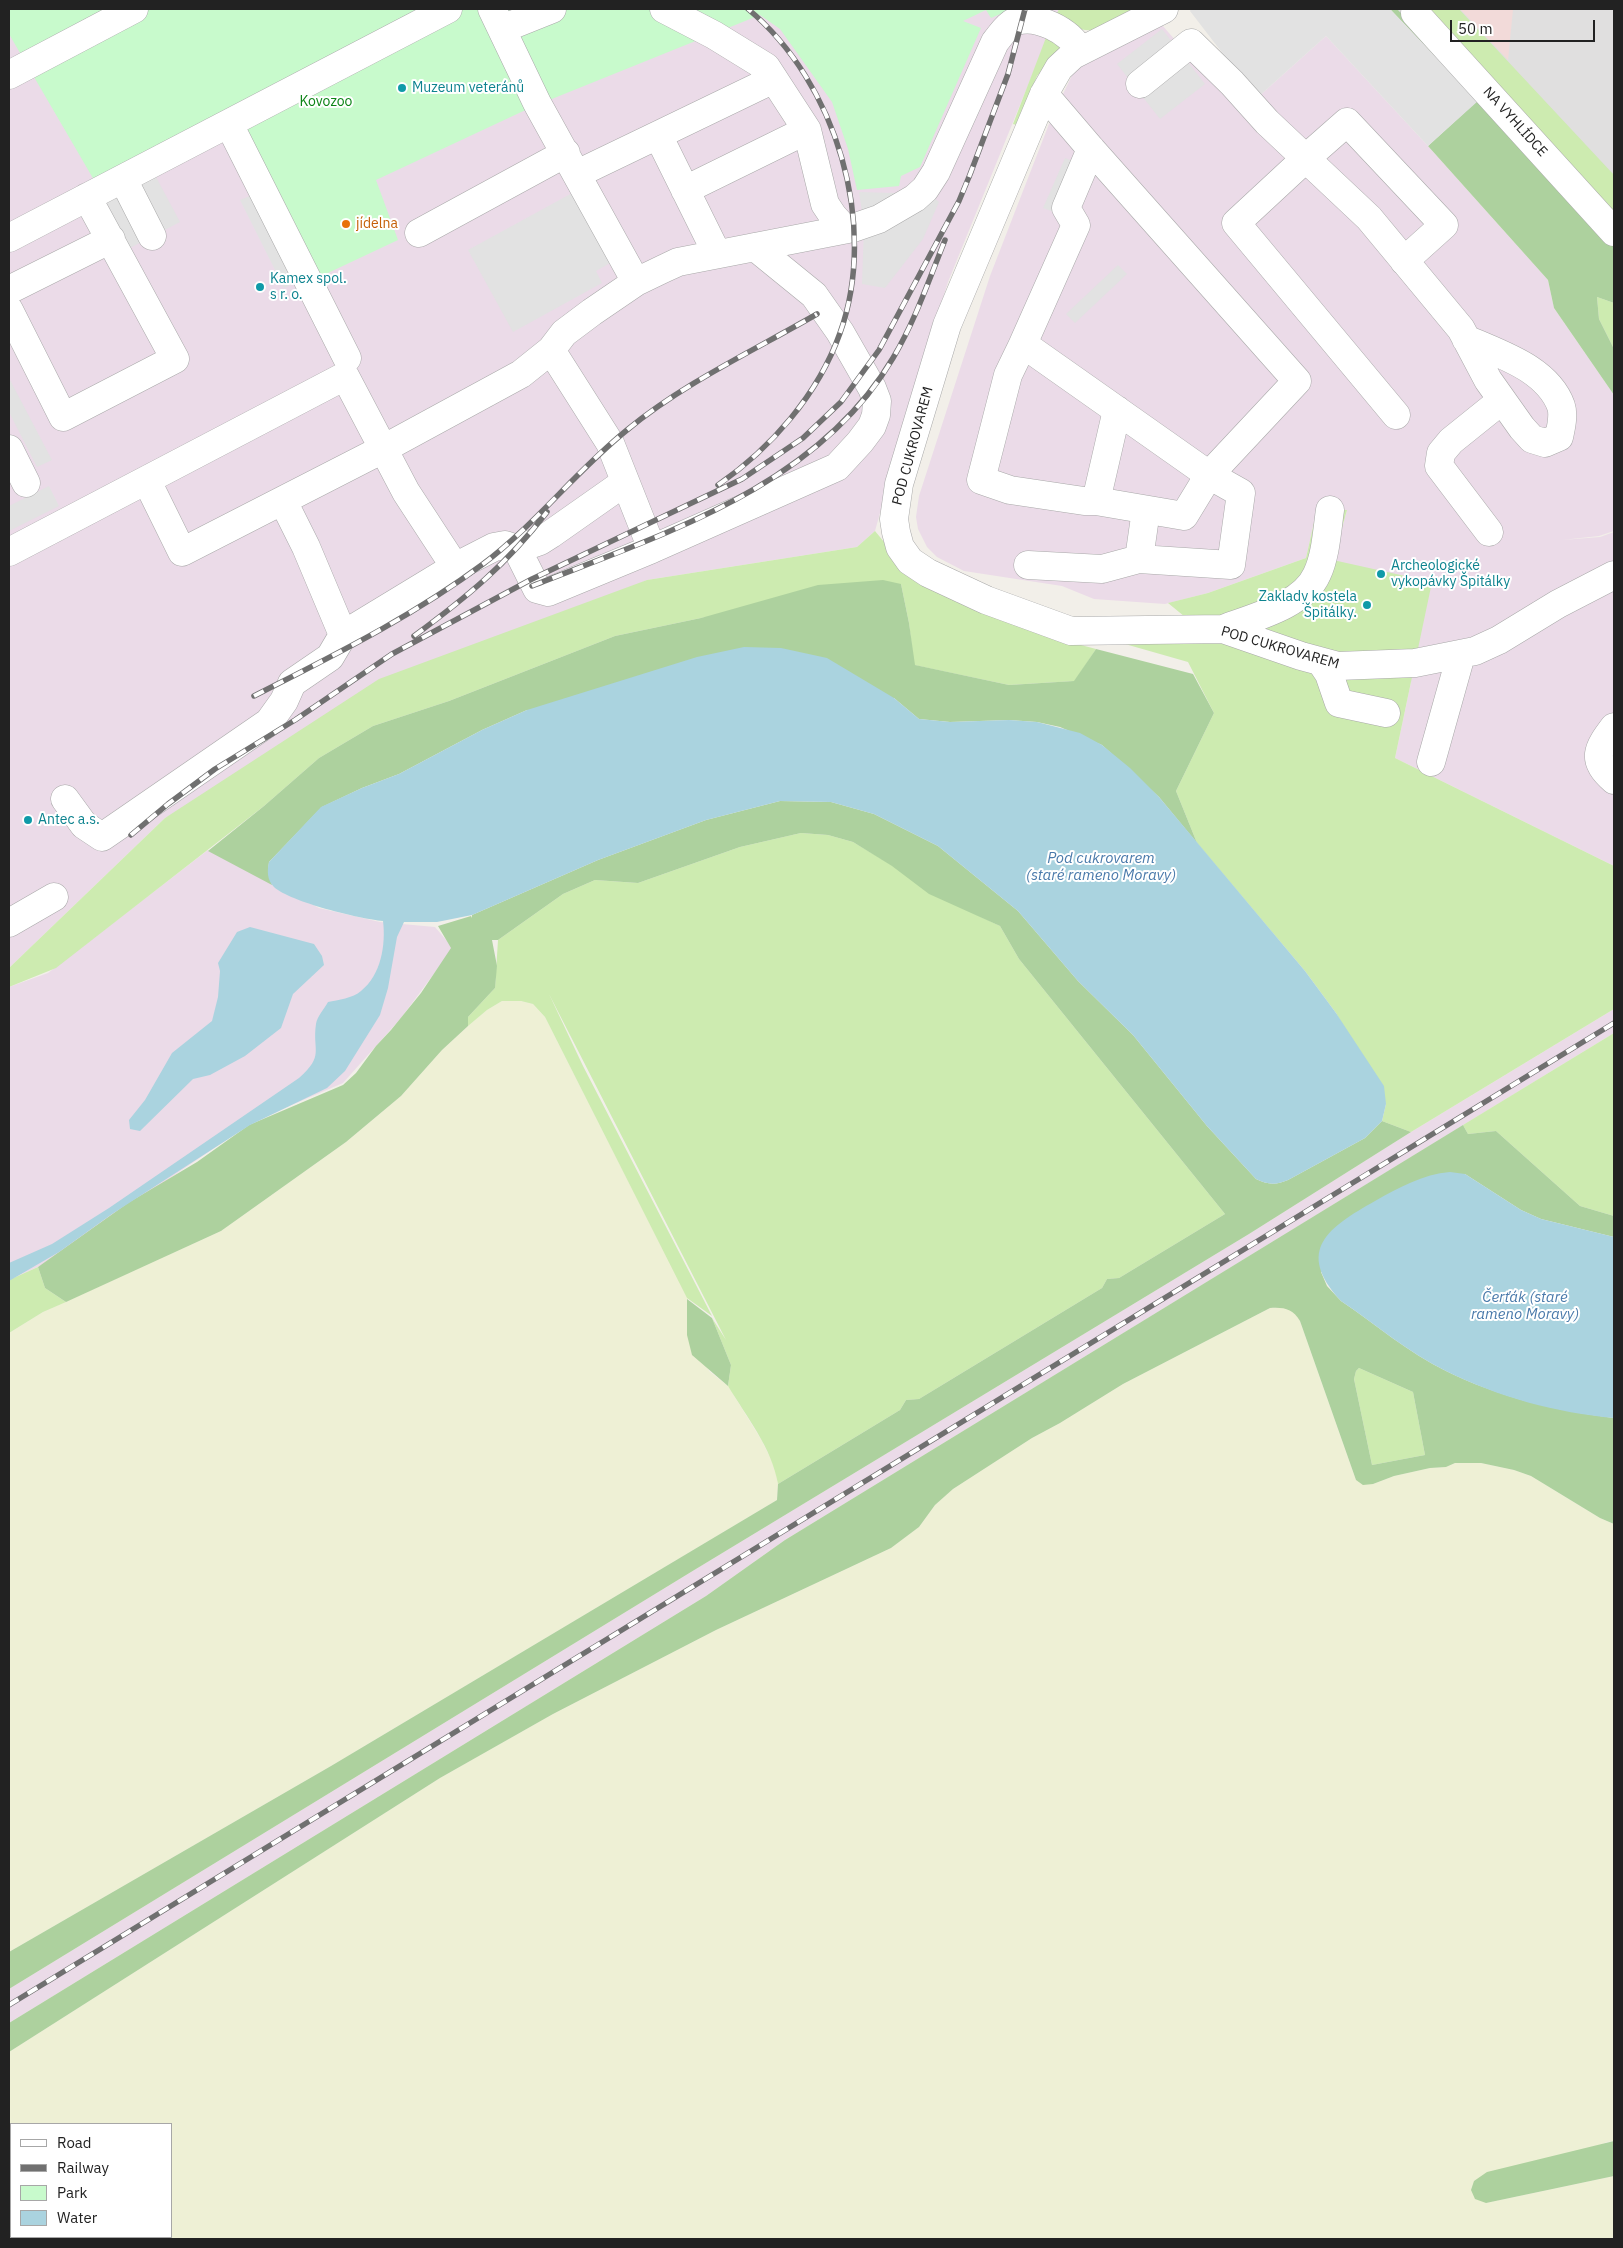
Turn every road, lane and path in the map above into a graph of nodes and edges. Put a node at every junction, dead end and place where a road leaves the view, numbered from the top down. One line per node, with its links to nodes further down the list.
1 (134, 9): 10 (street)
2 (448, 9): 14 (street)
3 (552, 9): 7 (street)
4 (664, 9): 11 (street)
5 (1164, 9): 8 (street); 9 (street, POD CUKROVAREM)
6 (1415, 13): 24 (street, NA VYHLÍDCE)
7 (497, 19): 19 (street)
8 (1192, 43): 12 (street); 18 (street)
9 (1080, 51): 13 (street, POD CUKROVAREM); 23 (street)
10 (9, 75)
11 (774, 79): 15 (street); 16 (street)
12 (1140, 84)
13 (1044, 94): 17 (street); 60 (street, POD CUKROVAREM)
14 (229, 124): 20 (street); 38 (street)
15 (807, 130): 21 (street); 23 (street)
16 (658, 135): 19 (street); 21 (street)
17 (1091, 149): 36 (street); 44 (street)
18 (1304, 159): 31 (street); 31 (street); 41 (street)
19 (571, 164): 25 (street); 32 (street)
20 (123, 179): 22 (street); 26 (street)
21 (685, 190): 30 (street)
22 (87, 197): 27 (street); 28 (street)
23 (845, 229): 29 (street)
24 (1614, 232)
25 (419, 233)
26 (152, 236)
27 (9, 238)
28 (111, 239): 33 (street); 34 (street)
29 (755, 247): 30 (street); 54 (street)
30 (717, 254): 32 (street)
31 (1404, 261): 35 (street)
32 (636, 282): 37 (street)
33 (9, 290)
34 (9, 310)
35 (1466, 339): 39 (street); 39 (street)
36 (1023, 344): 40 (street); 49 (street)
37 (551, 350): 43 (street); 46 (street)
38 (347, 358)
39 (1502, 400): 52 (street)
40 (1117, 410): 44 (street); 49 (street)
41 (1396, 415)
42 (9, 449): 47 (street)
43 (383, 449): 45 (street); 48 (street); 58 (street)
44 (1209, 475): 50 (street); 56 (street)
45 (147, 481): 48 (street); 55 (street)
46 (625, 482): 53 (street); 54 (street)
47 (26, 484)
48 (283, 501): 61 (street)
49 (1096, 501): 50 (street)
50 (1146, 510): 56 (street)
51 (1330, 510): 60 (street)
52 (1489, 532)
53 (517, 549): 54 (street); 58 (street)
54 (652, 549)
55 (9, 552)
56 (1139, 559): 57 (street)
57 (1028, 565)
58 (455, 567): 61 (street)
59 (1614, 575): 62 (street, POD CUKROVAREM)
60 (1223, 630): 63 (street, POD CUKROVAREM)
61 (343, 635): 68 (street)
62 (1461, 655): 63 (street, POD CUKROVAREM); 66 (street)
63 (1321, 662): 64 (street)
64 (1386, 713)
65 (1614, 727): 67 (street)
66 (1431, 762)
67 (1614, 780)
68 (64, 799)
69 (54, 897): 70 (street)
70 (9, 923)

